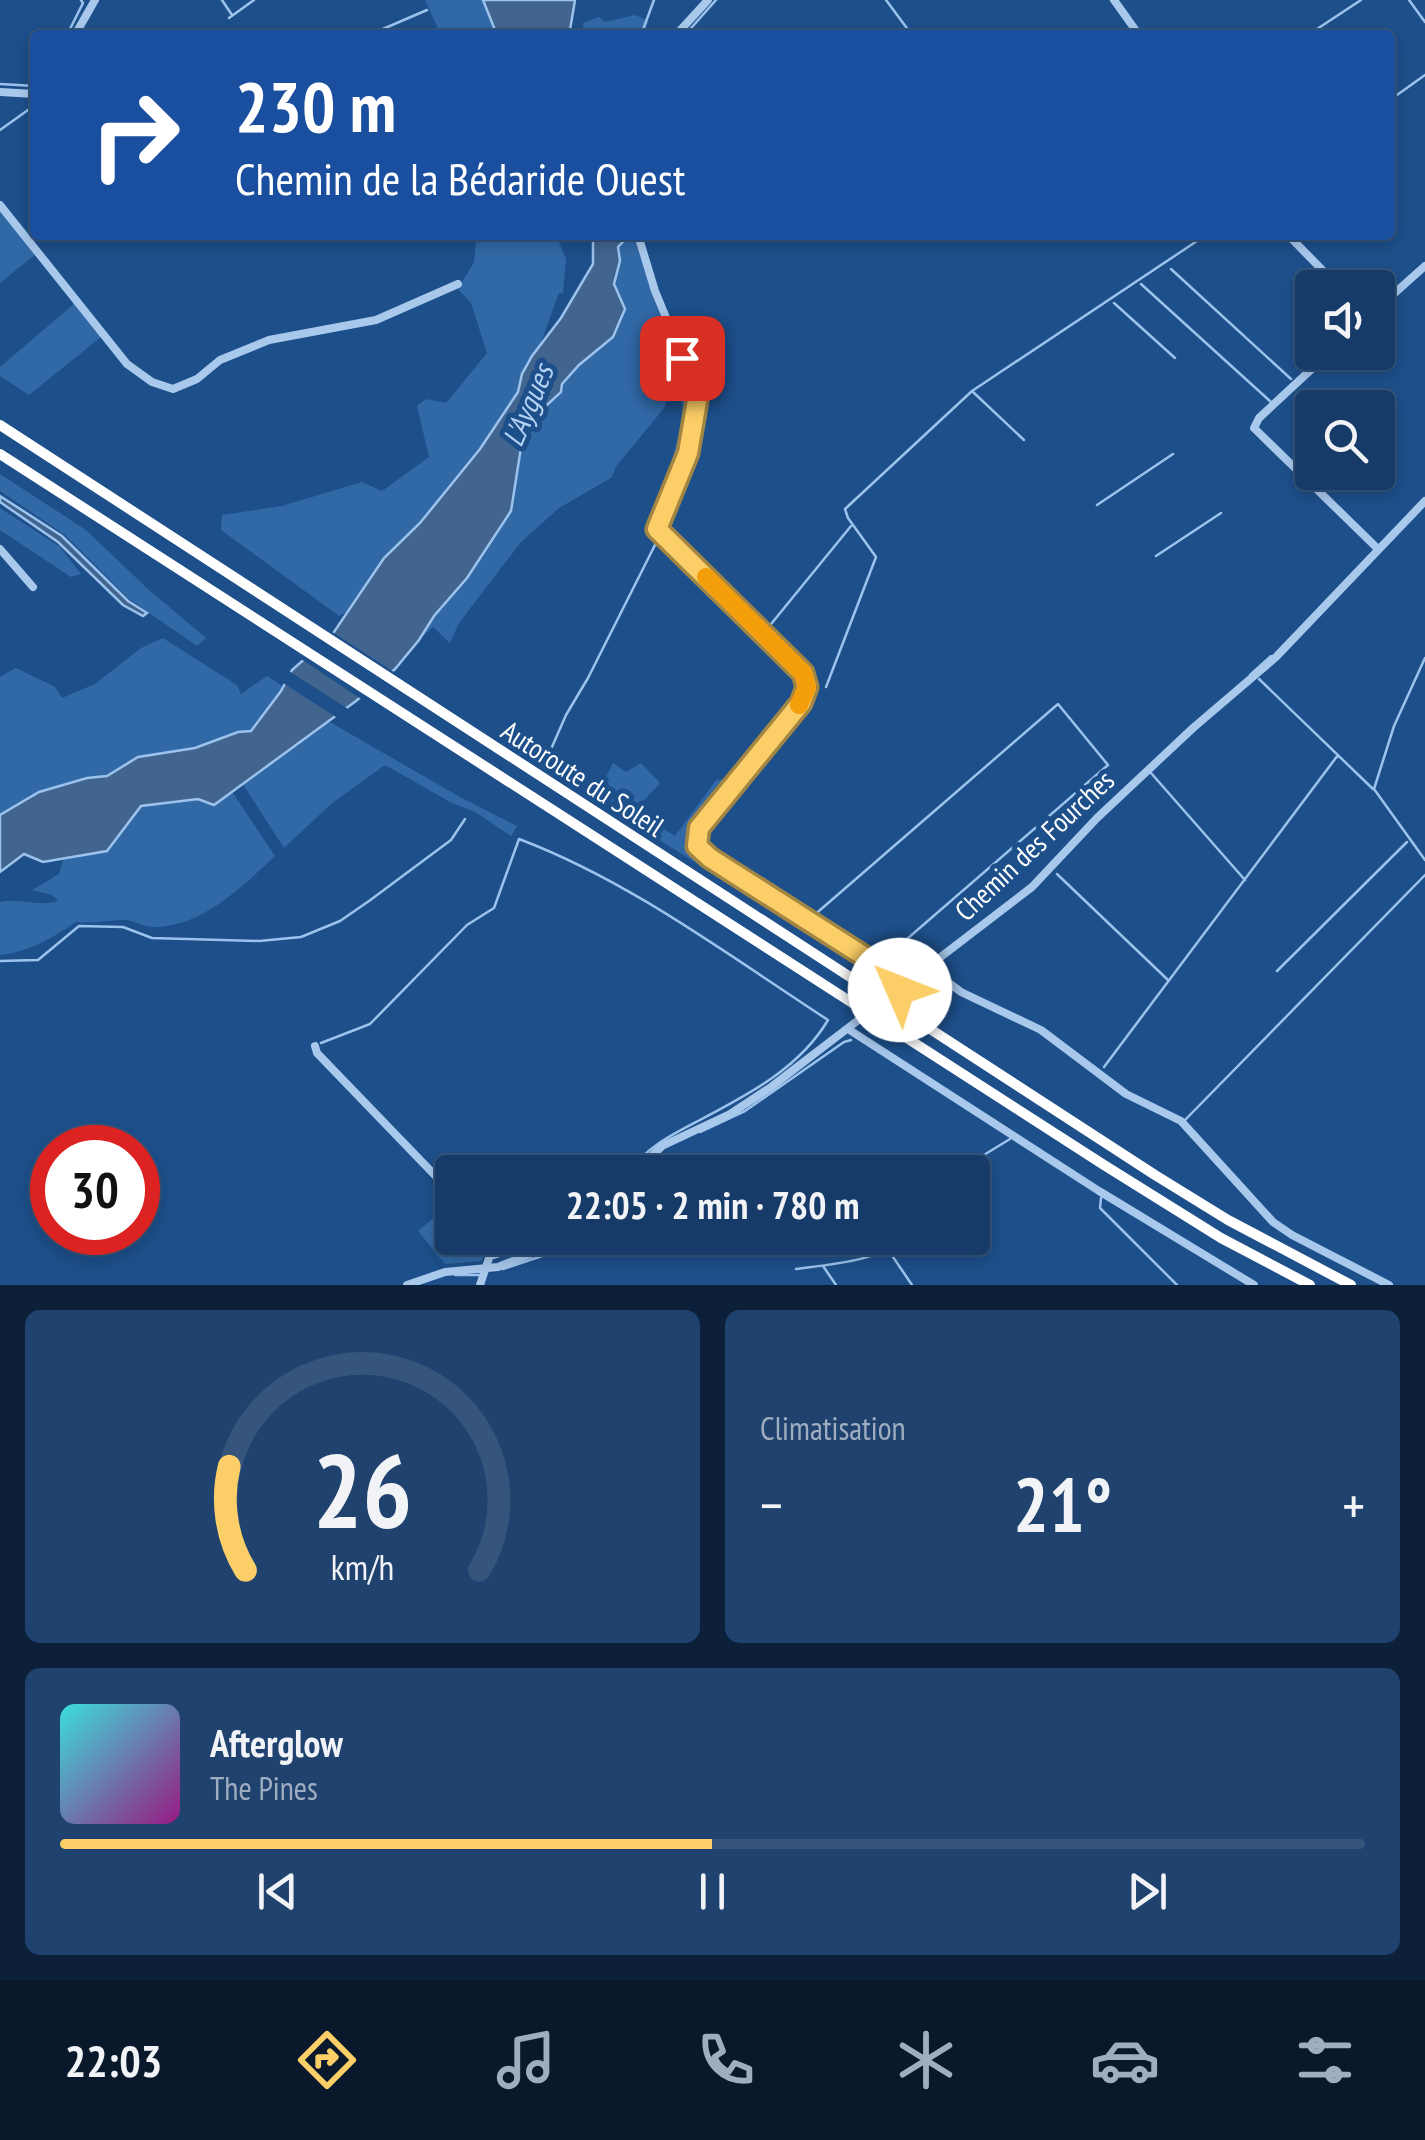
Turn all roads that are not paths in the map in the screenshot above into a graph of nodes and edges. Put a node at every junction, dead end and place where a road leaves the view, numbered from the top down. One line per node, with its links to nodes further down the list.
1 (94, 0): 4 (street)
2 (708, 0): 5 (street)
3 (1114, 0): 6 (street)
4 (78, 30)
5 (681, 30)
6 (1135, 30)
7 (0, 92): 8 (street)
8 (30, 94)
9 (0, 204): 14 (street)
10 (640, 240): 23 (street)
11 (1293, 240): 13 (street)
12 (1425, 266): 15 (street)
13 (1322, 270)
14 (458, 284)
15 (1395, 293)
16 (1311, 370): 21 (street)
17 (0, 425): 37 (highway, Autoroute du Soleil)
18 (0, 454): 36 (highway, Autoroute du Soleil)
19 (1425, 501): 21 (street, Chemin des Fourches)
20 (0, 548): 22 (street)
21 (1378, 549): 24 (street, Chemin des Fourches)
22 (33, 587)
23 (888, 964): 24 (street); 25 (street)
24 (929, 968): 25 (street, Chemin des Fourches); 38 (street)
25 (900, 990): 26 (street, Chemin des Fourches)
26 (852, 1026): 28 (street, Chemin des Fourches); 35 (street)
27 (315, 1046): 29 (street)
28 (653, 1155)
29 (435, 1175)
30 (490, 1255): 32 (street)
31 (528, 1255): 32 (street)
32 (485, 1270): 33 (street); 34 (street)
33 (407, 1285)
34 (480, 1285)
35 (1254, 1285)
36 (1310, 1285)
37 (1351, 1285)
38 (1389, 1285)

